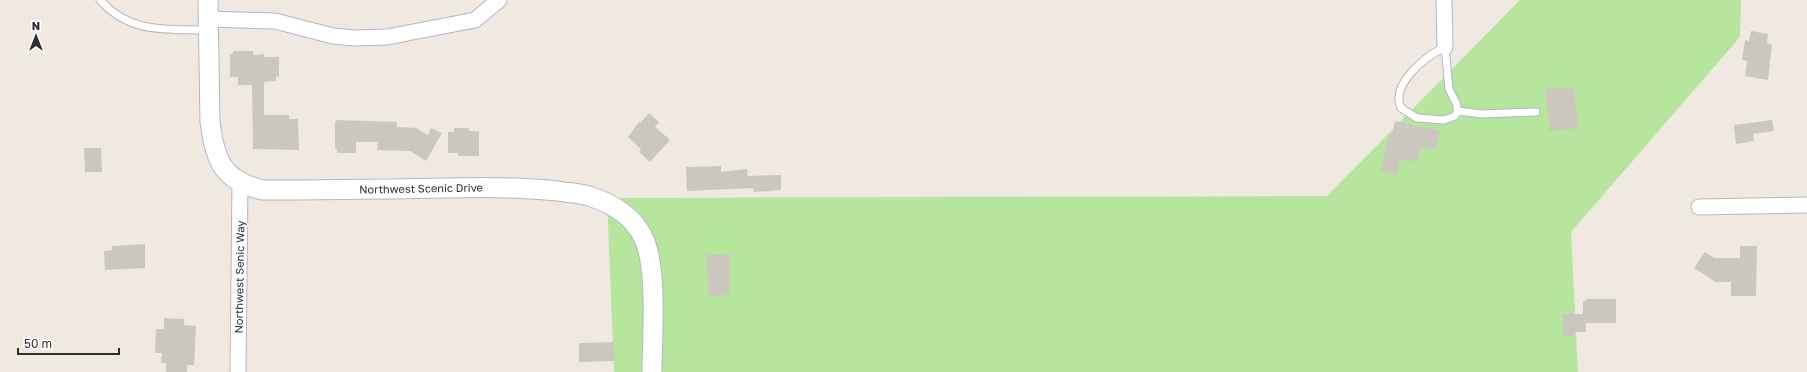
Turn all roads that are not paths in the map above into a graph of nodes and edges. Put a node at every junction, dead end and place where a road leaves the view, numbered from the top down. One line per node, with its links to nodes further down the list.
1 (100, 0): 5 (lane)
2 (208, 0): 5 (street, Northwest Scenic Drive)
3 (499, 0): 5 (street)
4 (1444, 0): 6 (street)
5 (208, 24): 9 (street, Northwest Scenic Drive)
6 (1445, 47): 7 (lane); 7 (lane)
7 (1458, 111): 8 (lane)
8 (1536, 112)
9 (240, 183): 12 (street, Northwest Senic Way); 13 (street, Northwest Scenic Drive)
10 (1807, 205): 11 (street)
11 (1699, 207)
12 (238, 372)
13 (652, 372)

